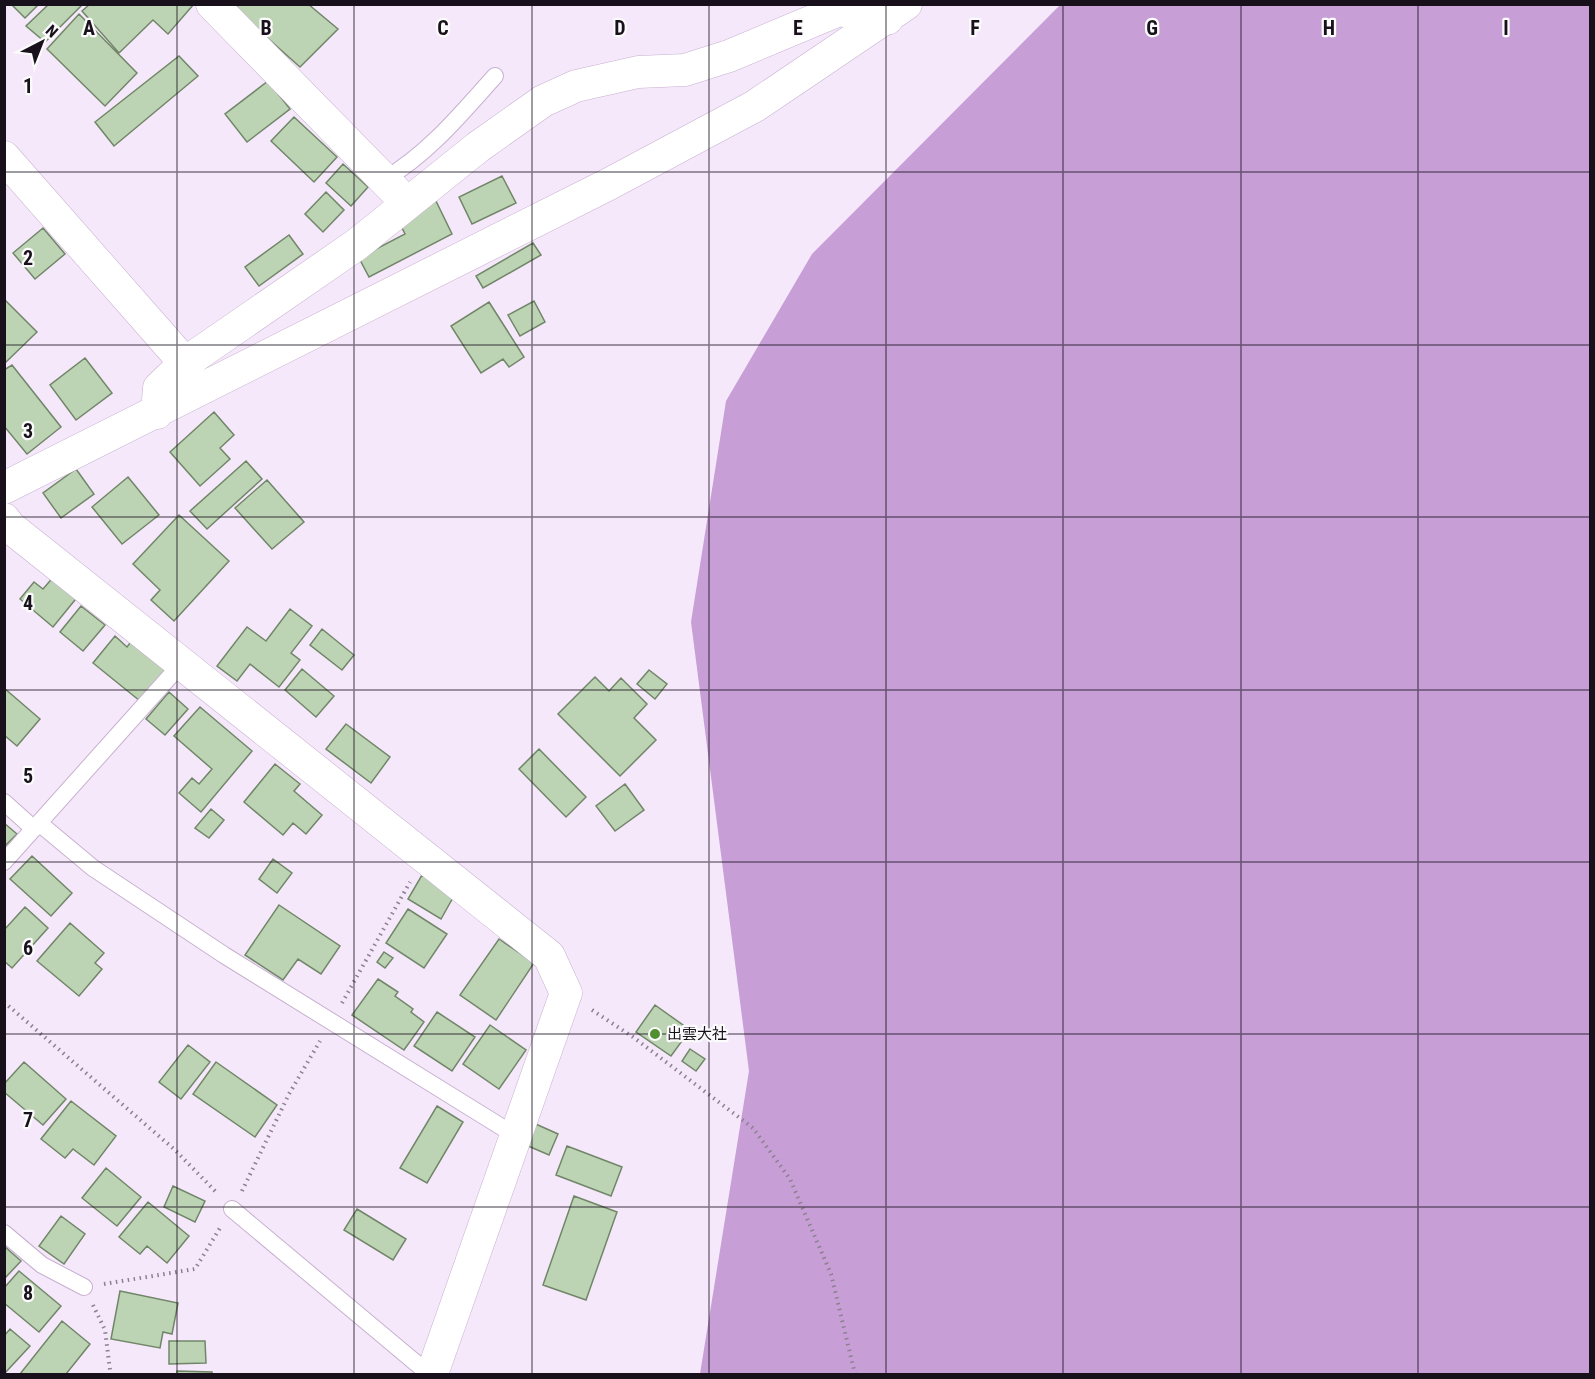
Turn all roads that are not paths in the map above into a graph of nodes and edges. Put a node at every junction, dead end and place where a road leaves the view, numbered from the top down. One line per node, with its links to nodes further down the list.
1 (212, 4): 5 (street)
2 (896, 12): 6 (street); 8 (street)
3 (495, 76): 5 (lane)
4 (4, 157): 7 (street)
5 (384, 180): 6 (street)
6 (407, 203): 7 (street)
7 (185, 363): 8 (street)
8 (157, 413): 9 (street)
9 (4, 488)
10 (4, 519): 11 (street)
11 (182, 663): 13 (lane); 15 (street)
12 (4, 802): 13 (lane)
13 (37, 826): 14 (lane); 15 (lane)
14 (4, 862)
15 (516, 1136): 19 (street)
16 (232, 1209): 19 (lane)
17 (4, 1233): 18 (lane)
18 (84, 1287)
19 (431, 1374)

